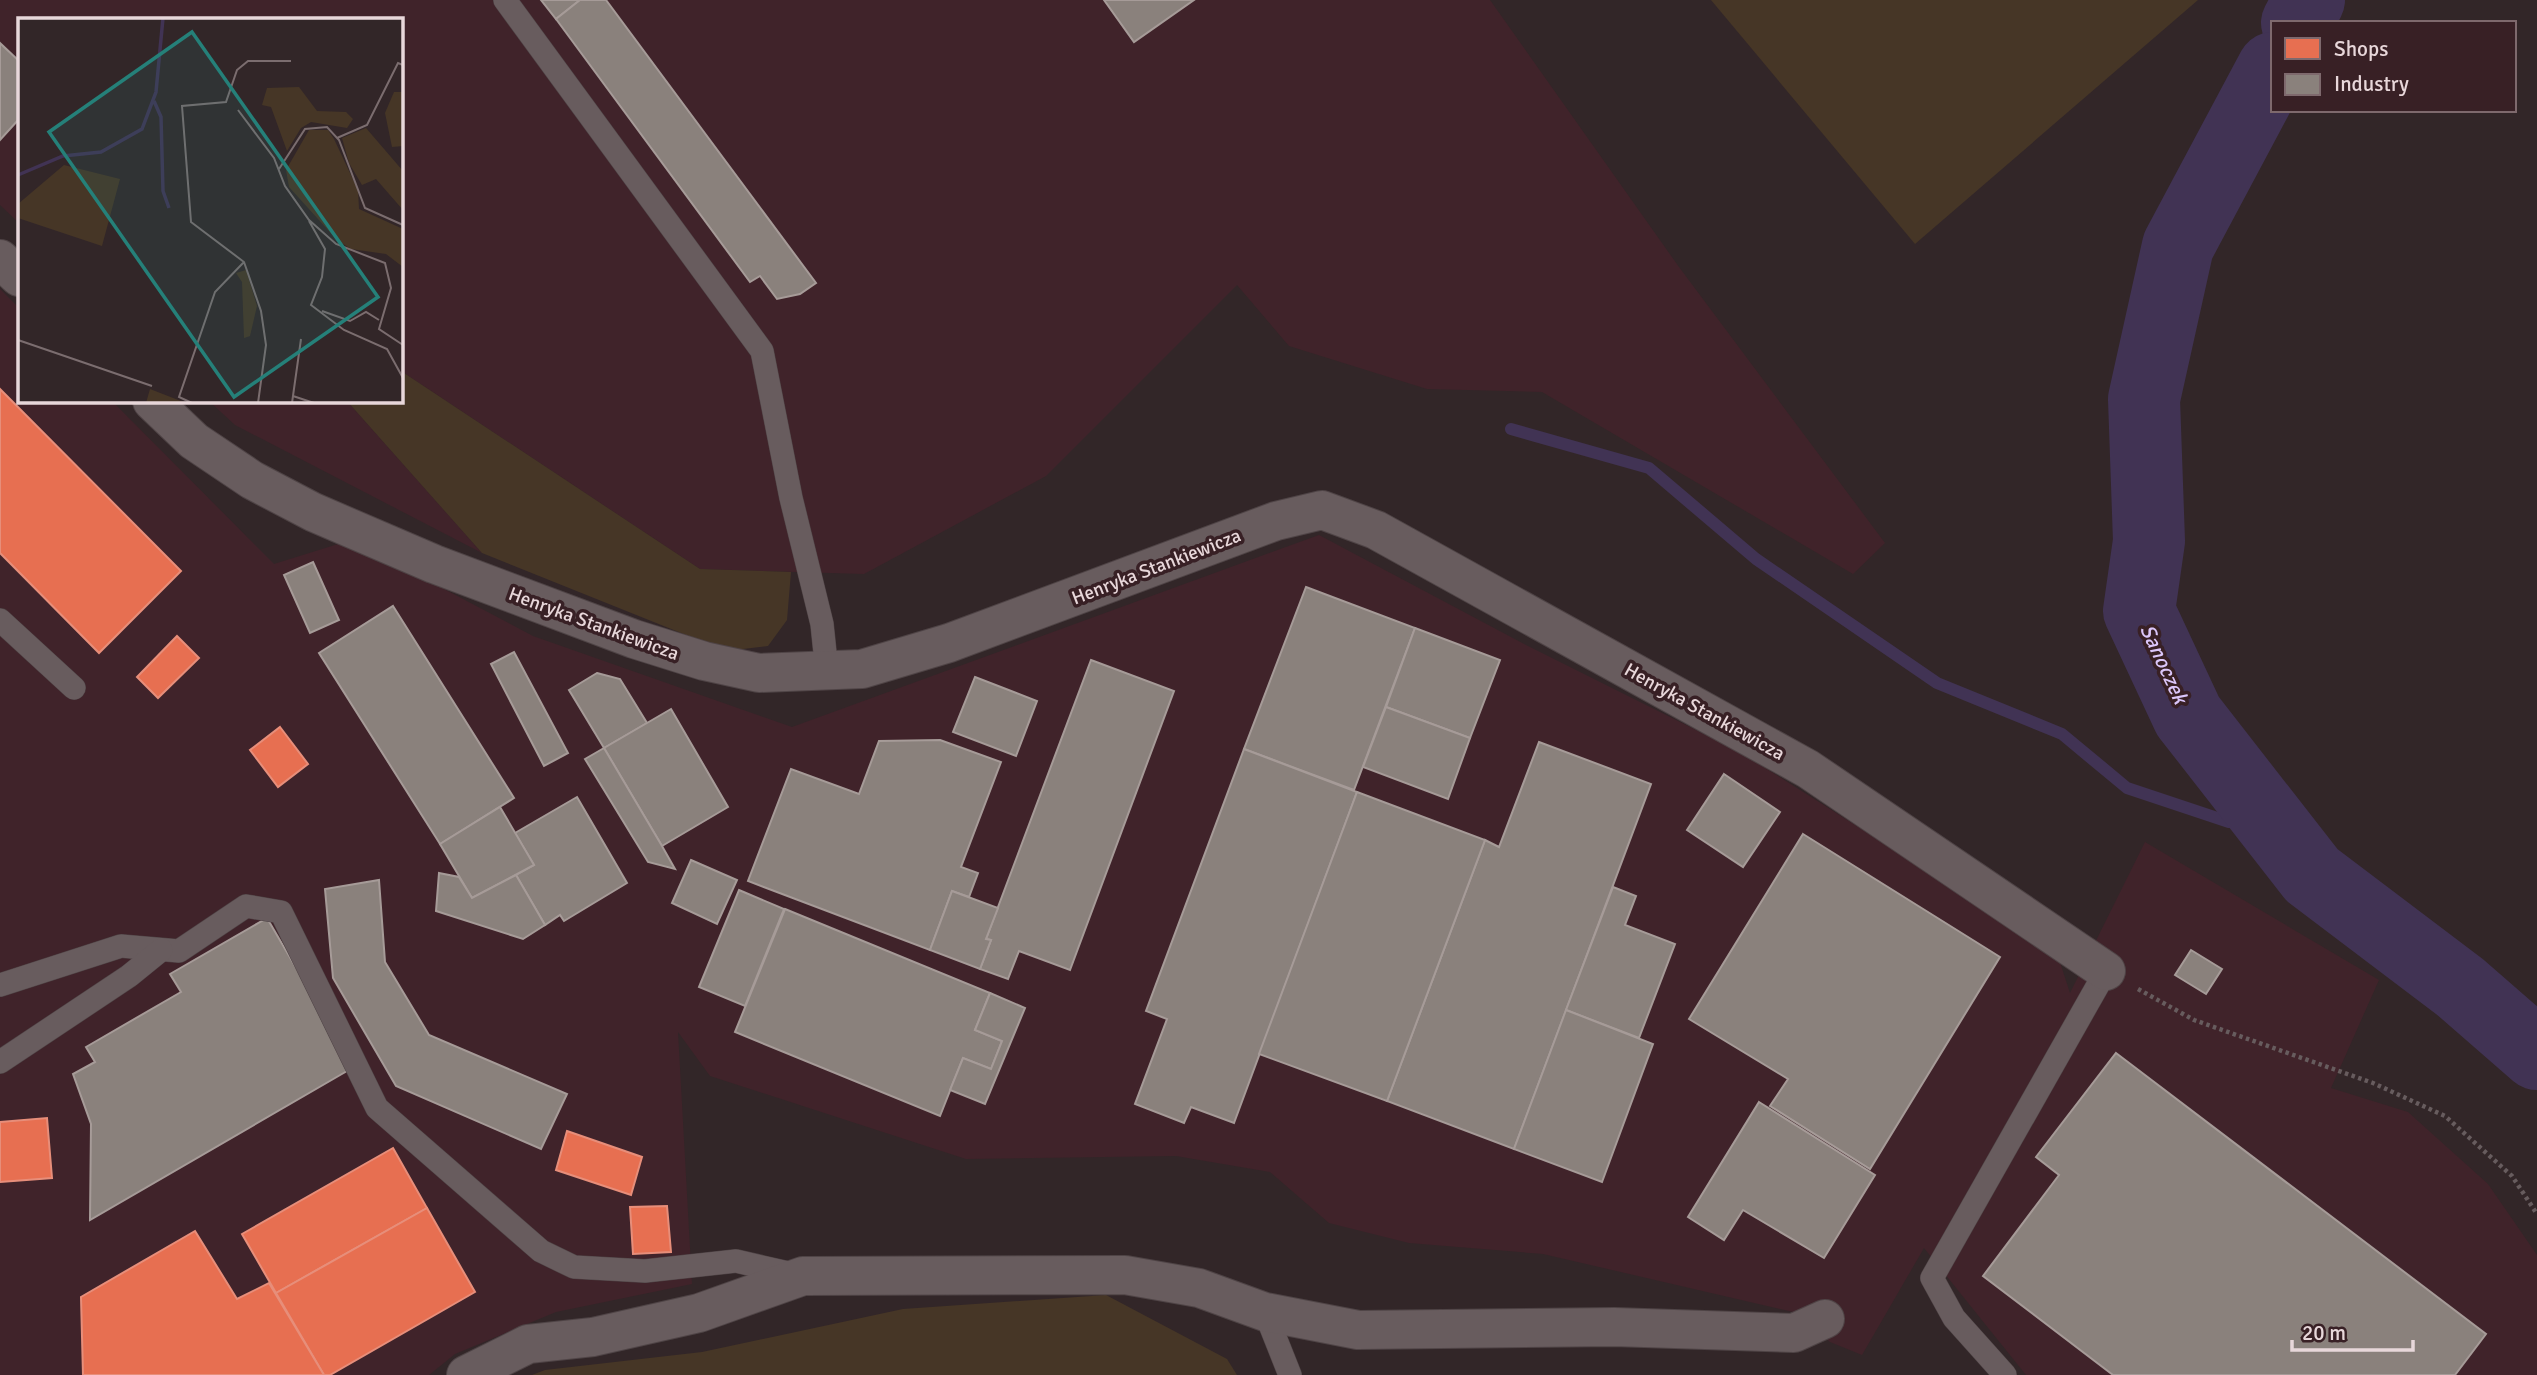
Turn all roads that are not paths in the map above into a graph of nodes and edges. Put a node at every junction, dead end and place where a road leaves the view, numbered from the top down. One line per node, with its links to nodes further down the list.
1 (505, 0): 6 (lane)
2 (0, 259): 3 (street)
3 (18, 276)
4 (153, 402): 6 (street, Henryka Stankiewicza)
5 (0, 620): 7 (lane)
6 (827, 671): 9 (street, Henryka Stankiewicza)
7 (74, 688)
8 (162, 950): 10 (lane); 11 (lane); 12 (lane)
9 (2106, 971): 17 (lane)
10 (0, 985)
11 (0, 1062)
12 (803, 1276): 13 (street); 15 (street)
13 (1265, 1312): 14 (street); 16 (lane)
14 (1825, 1319)
15 (466, 1375)
16 (1290, 1375)
17 (2005, 1375)

